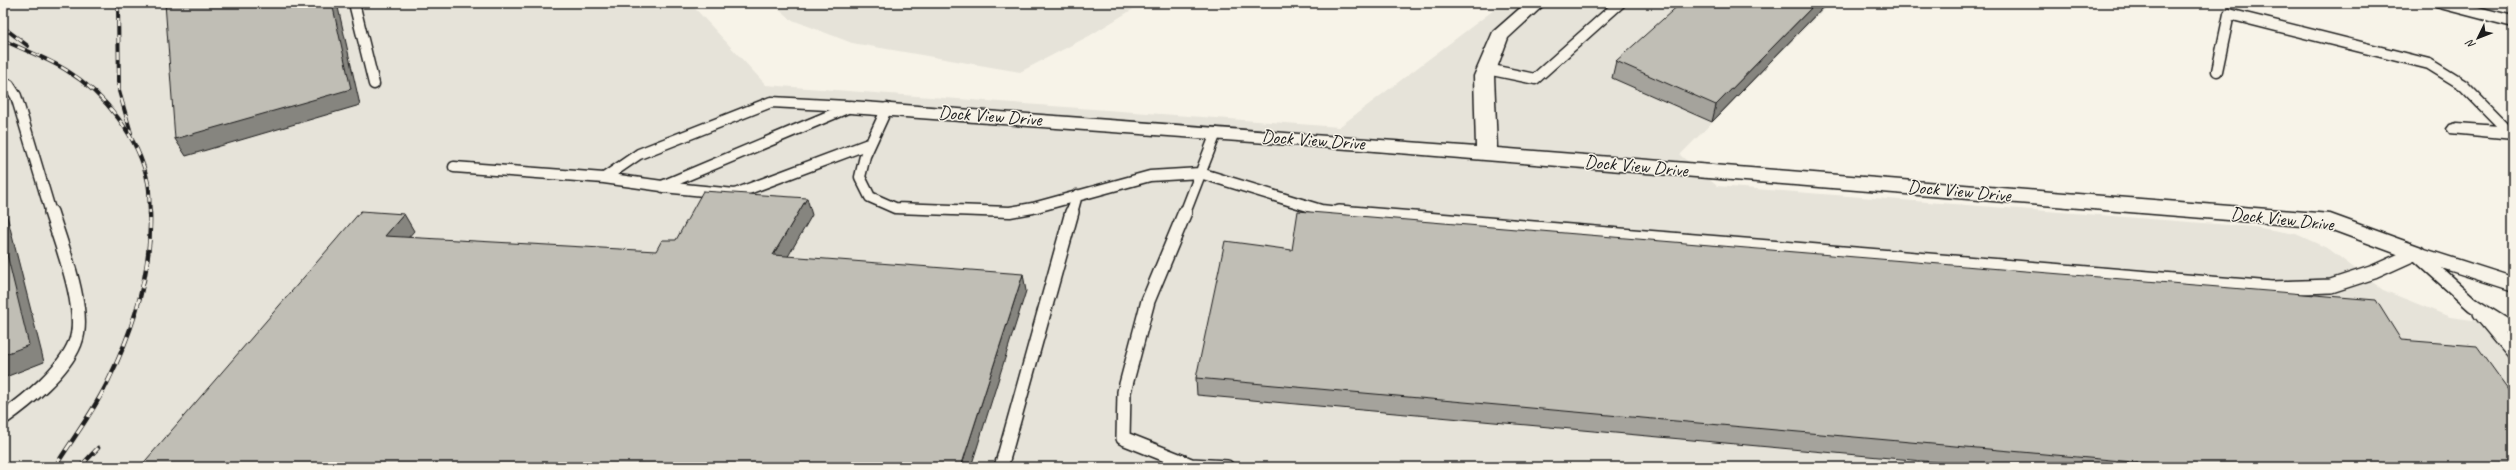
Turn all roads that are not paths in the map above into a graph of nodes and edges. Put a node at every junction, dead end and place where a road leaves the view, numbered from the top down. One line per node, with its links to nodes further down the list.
1 (354, 3): 9 (lane)
2 (1538, 3): 6 (street)
3 (1620, 3): 6 (lane)
4 (2442, 3): 5 (street)
5 (2513, 22)
6 (1487, 69): 16 (street)
7 (2217, 71): 14 (lane)
8 (3, 83): 27 (lane)
9 (374, 84)
10 (850, 106): 11 (street, Dock View Drive); 19 (lane); 20 (lane)
11 (887, 108): 13 (street, Dock View Drive); 15 (lane)
12 (2457, 129): 14 (street)
13 (1216, 133): 16 (street, Dock View Drive); 18 (lane)
14 (2512, 133)
15 (871, 143): 20 (lane); 21 (lane)
16 (1487, 154): 22 (street, Dock View Drive)
17 (454, 166): 19 (lane)
18 (1200, 173): 21 (lane); 22 (lane); 29 (lane)
19 (604, 178): 20 (lane)
20 (662, 186)
21 (1077, 195): 28 (lane)
22 (2416, 254): 23 (lane); 24 (lane)
23 (2513, 284)
24 (2473, 305): 25 (lane); 26 (lane)
25 (2513, 330)
26 (2513, 353)
27 (3, 418)
28 (1001, 467)
29 (1227, 467)

